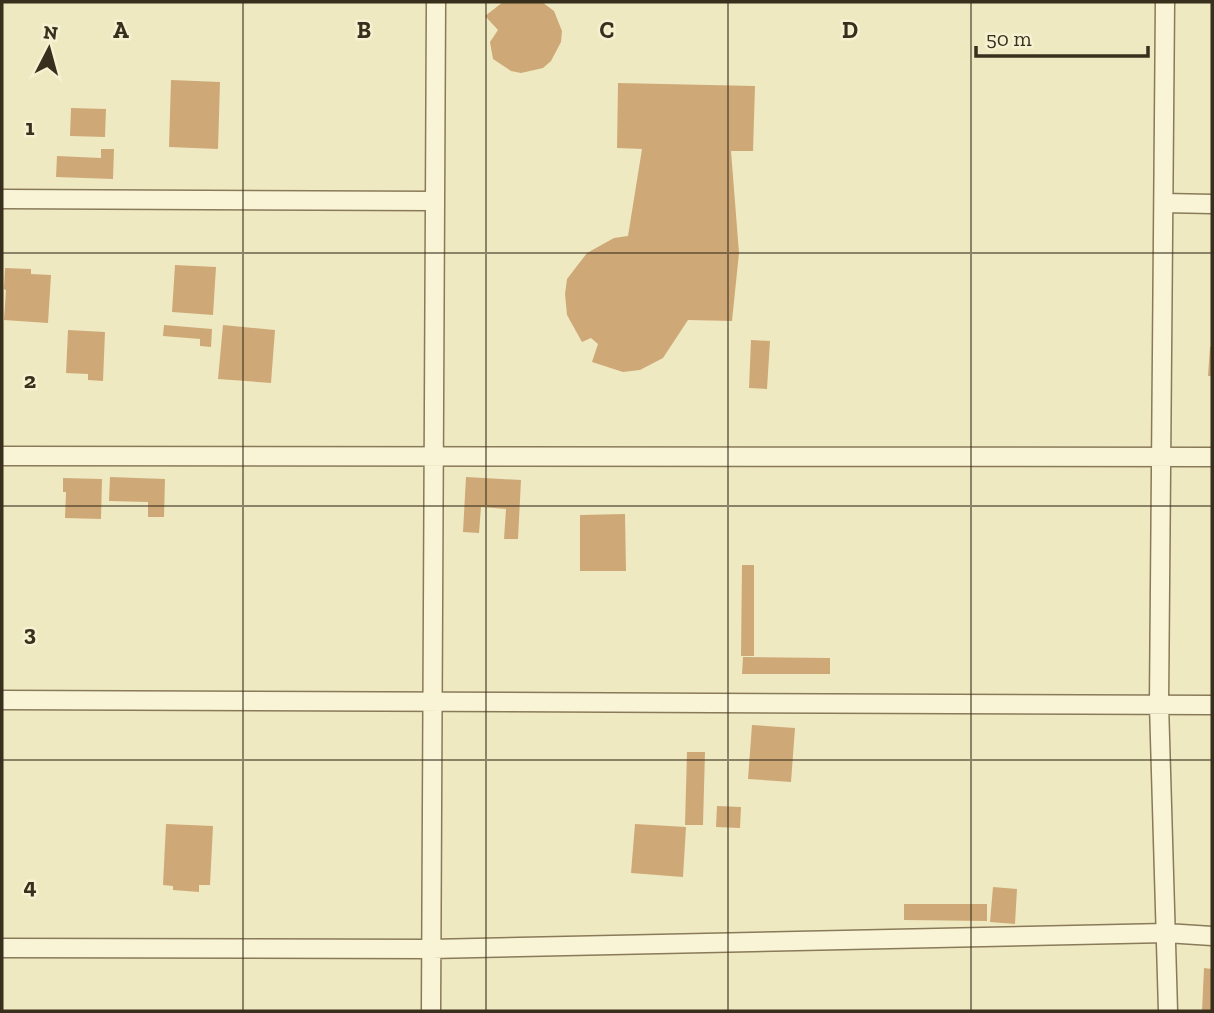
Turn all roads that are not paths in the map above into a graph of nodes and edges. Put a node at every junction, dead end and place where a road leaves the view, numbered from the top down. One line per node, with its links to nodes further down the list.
1 (436, 2): 4 (street)
2 (1166, 2): 5 (street)
3 (2, 199): 4 (street)
4 (435, 201): 8 (street)
5 (1164, 203): 6 (street); 9 (street)
6 (1212, 204)
7 (2, 456): 8 (street)
8 (433, 457): 9 (street); 12 (street)
9 (1161, 457): 10 (street); 13 (street)
10 (1212, 457)
11 (2, 700): 12 (street)
12 (432, 702): 13 (street); 18 (street)
13 (1159, 704): 14 (street); 15 (street)
14 (1212, 705)
15 (1166, 933): 16 (street); 18 (street); 20 (street)
16 (1212, 936)
17 (2, 948): 18 (street)
18 (431, 949): 19 (street)
19 (431, 1011)
20 (1168, 1011)

